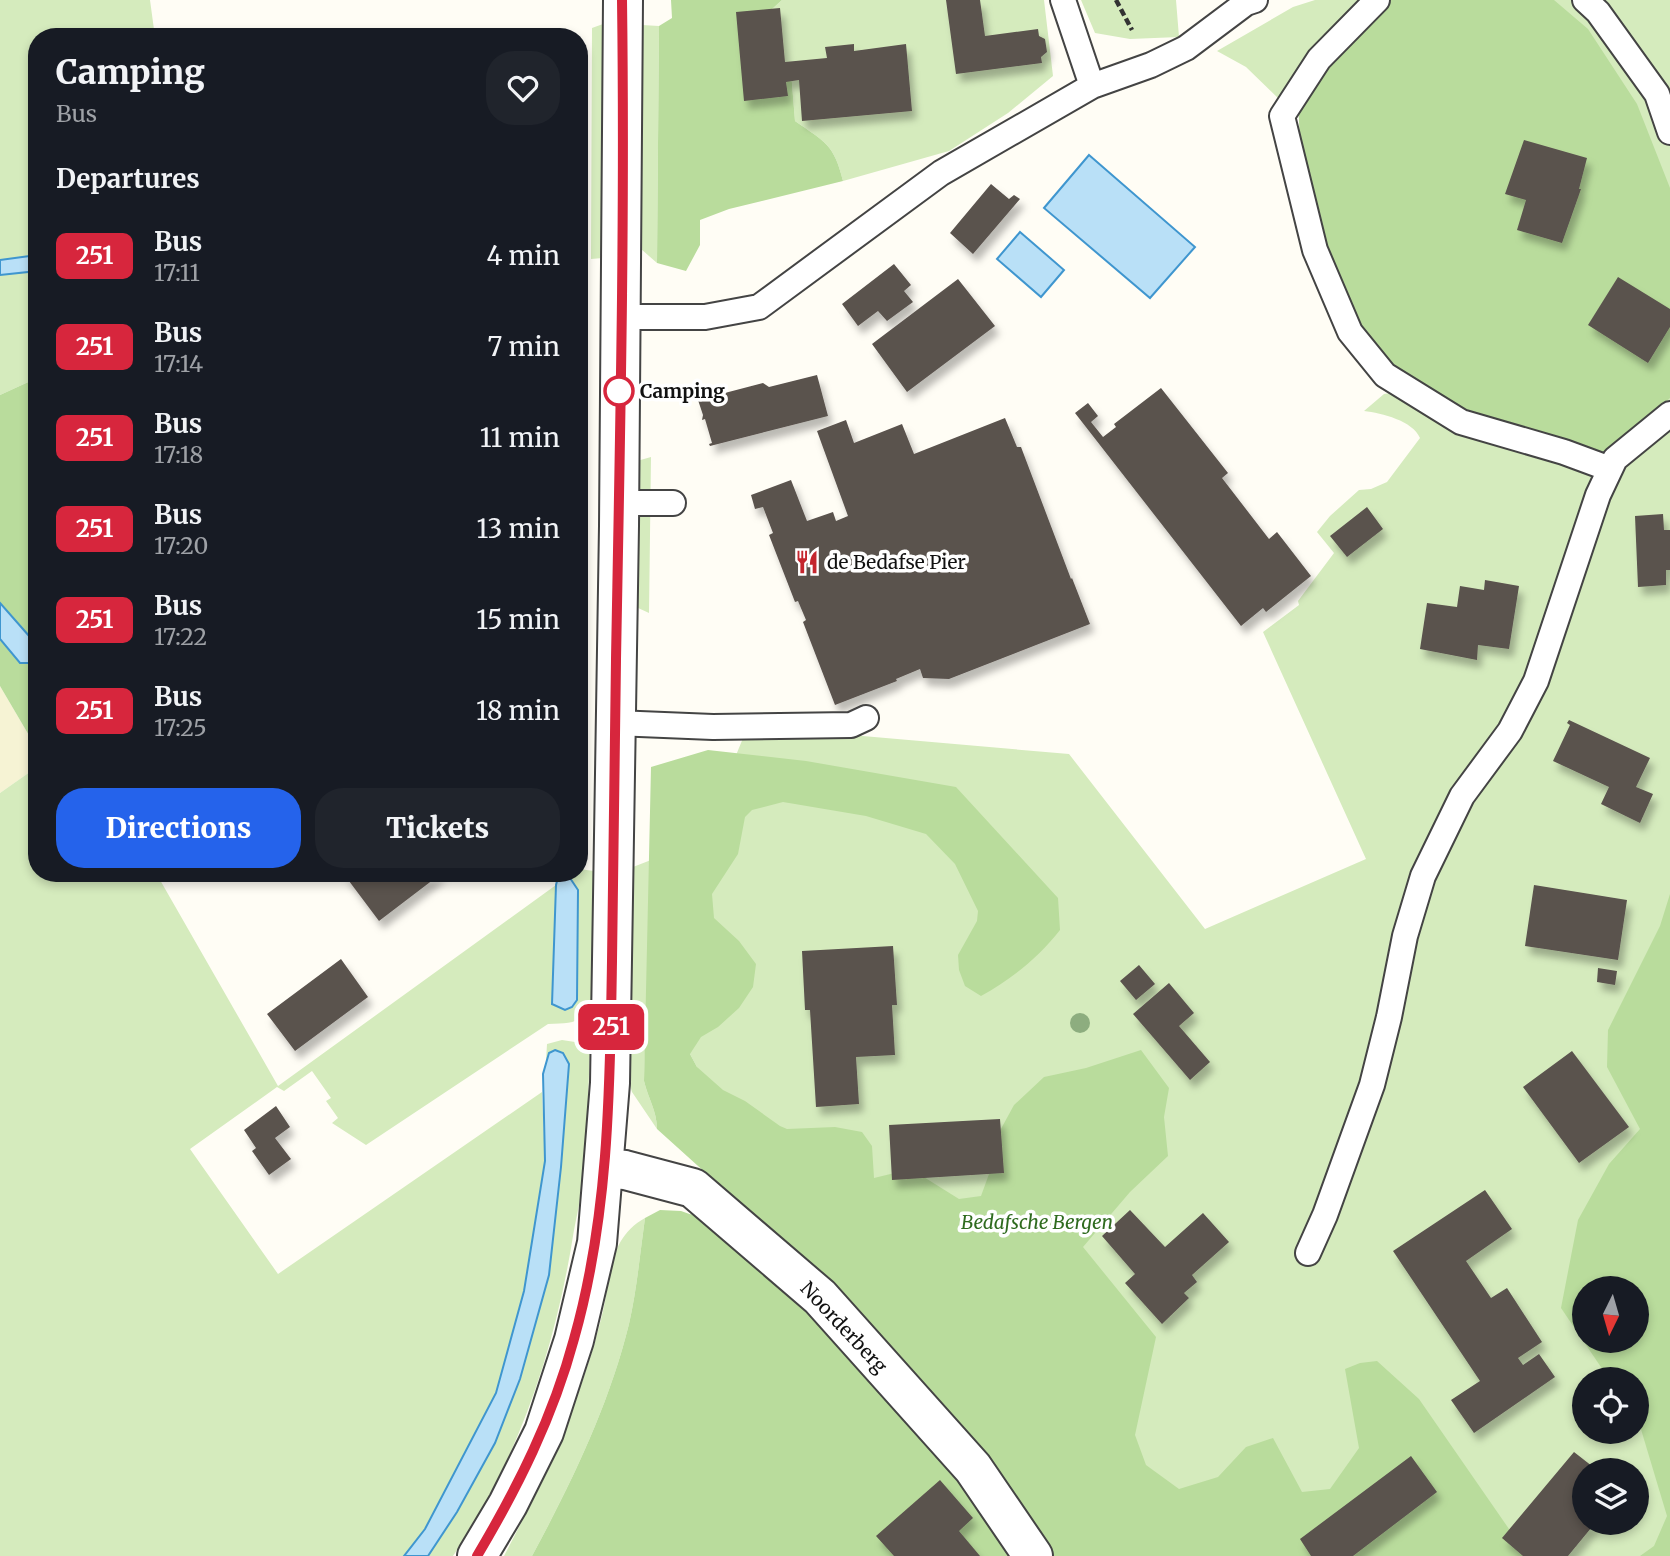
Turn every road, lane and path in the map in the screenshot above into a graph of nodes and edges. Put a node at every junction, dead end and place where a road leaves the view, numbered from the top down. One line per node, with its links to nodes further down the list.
1 (622, 0): 8 (street)
2 (1063, 0): 6 (lane)
3 (1255, 0): 6 (lane)
4 (1377, 0): 10 (lane)
5 (1585, 0): 7 (lane)
6 (1092, 86): 8 (lane)
7 (1670, 131)
8 (621, 317): 11 (street)
9 (1670, 414): 10 (lane)
10 (1610, 469): 16 (lane)
11 (618, 503): 12 (lane); 14 (street)
12 (673, 503)
13 (866, 719): 14 (lane)
14 (615, 723): 15 (street)
15 (604, 1168): 17 (street); 18 (street, Noorderberg)
16 (1308, 1253)
17 (477, 1556)
18 (1033, 1556)

